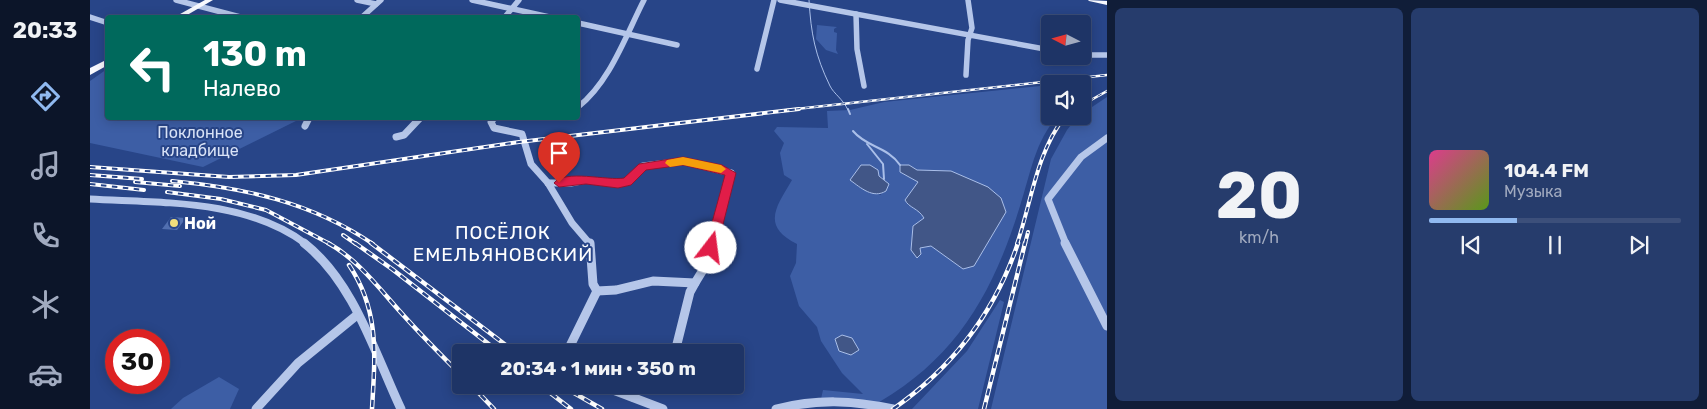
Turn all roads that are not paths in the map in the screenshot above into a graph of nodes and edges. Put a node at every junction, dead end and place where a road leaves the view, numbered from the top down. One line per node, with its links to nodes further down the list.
1 (176, 0): 14 (street)
2 (210, 0): 14 (main road)
3 (357, 0): 12 (street)
4 (472, 0): 16 (street)
5 (519, 0): 16 (street)
6 (644, 0): 26 (street)
7 (774, 0): 33 (street)
8 (780, 0): 15 (street)
9 (823, 0): 15 (street)
10 (968, 0): 27 (street)
11 (1091, 0): 13 (main road)
12 (379, 2): 20 (street)
13 (1107, 3)
14 (197, 5): 18 (main road); 19 (street)
15 (824, 8): 17 (street)
16 (512, 9): 21 (street); 22 (street)
17 (856, 14): 27 (street); 36 (street)
18 (181, 15)
19 (233, 15)
20 (364, 15)
21 (507, 15)
22 (540, 15)
23 (90, 17): 24 (street)
24 (105, 22)
25 (580, 22): 26 (street)
26 (628, 33): 28 (street); 37 (street)
27 (969, 34): 29 (street); 35 (street)
28 (677, 45)
29 (1041, 48)
30 (1091, 55): 31 (street)
31 (1107, 55)
32 (105, 63): 34 (main road)
33 (757, 69)
34 (90, 72)
35 (966, 74)
36 (864, 86)
37 (580, 106)
38 (308, 120): 41 (street)
39 (418, 120): 42 (street)
40 (492, 120): 44 (street)
41 (305, 126)
42 (396, 137)
43 (1107, 138): 49 (street)
44 (548, 183): 46 (street); 47 (street)
45 (90, 199): 48 (street)
46 (695, 283): 47 (street); 51 (street)
47 (596, 291): 50 (street)
48 (357, 314): 55 (street); 56 (street)
49 (1107, 326)
50 (571, 344)
51 (677, 344)
52 (623, 394): 54 (street)
53 (635, 394): 54 (street)
54 (633, 398): 57 (street)
55 (256, 409)
56 (402, 409)
57 (663, 409)
58 (776, 409): 59 (street)
59 (893, 409)

